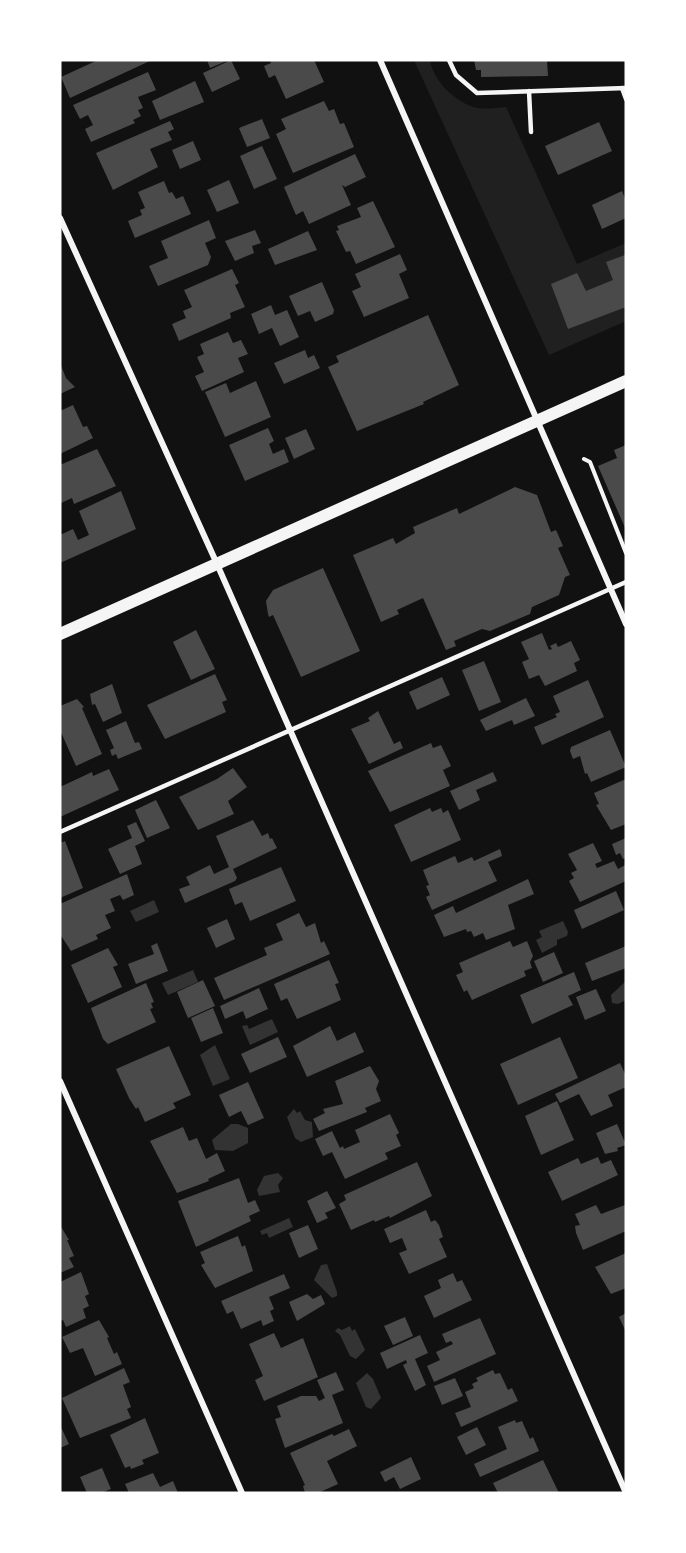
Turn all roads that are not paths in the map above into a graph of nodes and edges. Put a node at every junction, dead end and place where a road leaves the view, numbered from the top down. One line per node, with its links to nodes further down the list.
1 (380, 60): 9 (street)
2 (449, 60): 4 (lane)
3 (624, 88): 4 (lane); 5 (lane)
4 (530, 91): 6 (lane)
5 (626, 99)
6 (531, 132)
7 (60, 218): 10 (street)
8 (626, 381): 9 (main road)
9 (539, 419): 10 (main road); 12 (street)
10 (217, 564): 14 (main road); 15 (street)
11 (626, 582): 12 (lane)
12 (610, 589): 13 (street); 15 (lane)
13 (626, 624)
14 (60, 634)
15 (291, 732): 16 (lane); 19 (street)
16 (60, 832)
17 (60, 1081): 18 (street)
18 (242, 1493)
19 (626, 1493)

